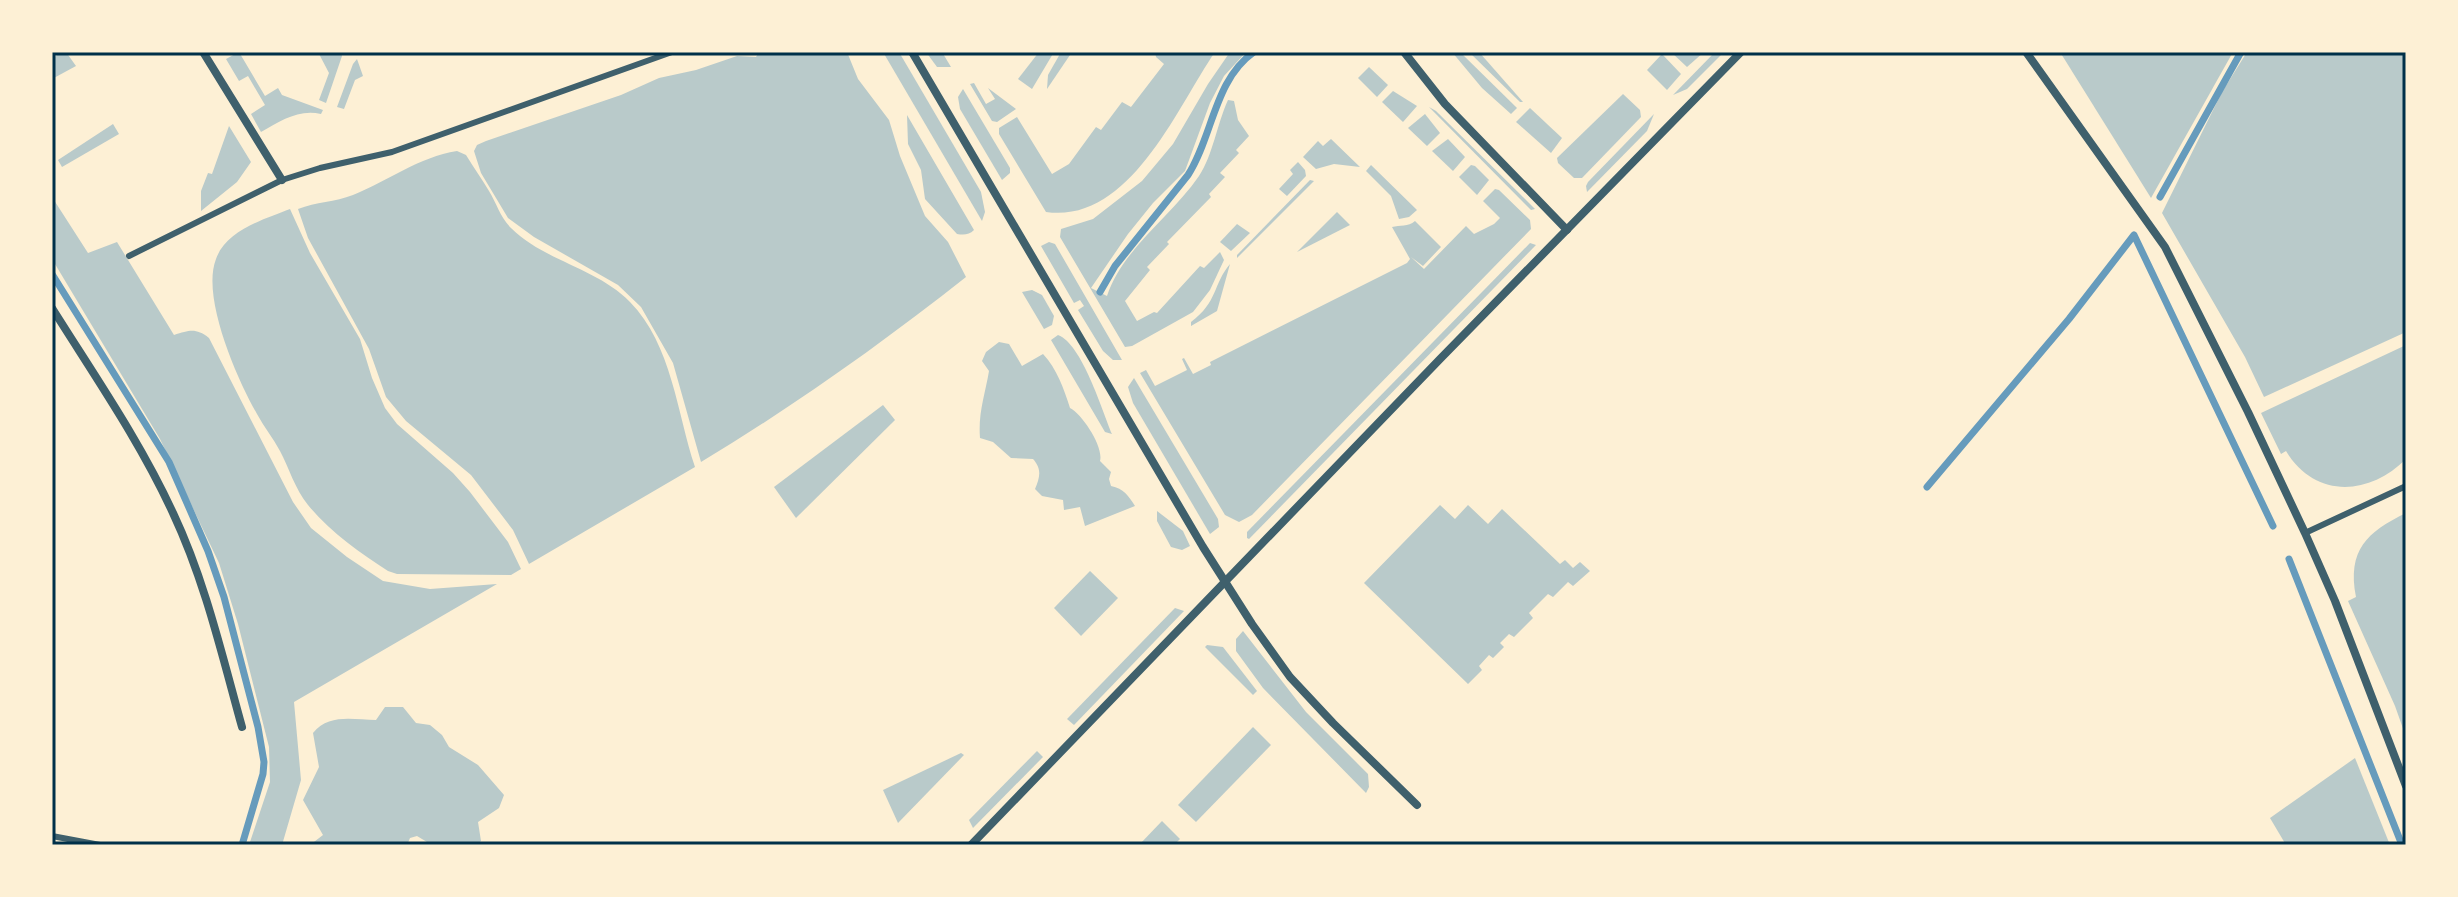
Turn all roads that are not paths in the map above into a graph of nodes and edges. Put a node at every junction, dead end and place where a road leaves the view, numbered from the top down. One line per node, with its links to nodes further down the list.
1 (203, 52): 7 (street)
2 (672, 52): 7 (lane)
3 (912, 52): 13 (street)
4 (1404, 52): 8 (street)
5 (1741, 52): 8 (street)
6 (2026, 52): 12 (street)
7 (282, 180): 9 (lane)
8 (1567, 230): 13 (street)
9 (129, 256)
10 (52, 308): 14 (street)
11 (2406, 486): 12 (lane)
12 (2305, 533): 15 (street)
13 (1225, 583): 16 (street); 19 (street)
14 (242, 727)
15 (2406, 786)
16 (1417, 805)
17 (52, 836): 18 (lane)
18 (100, 845)
19 (971, 845)

